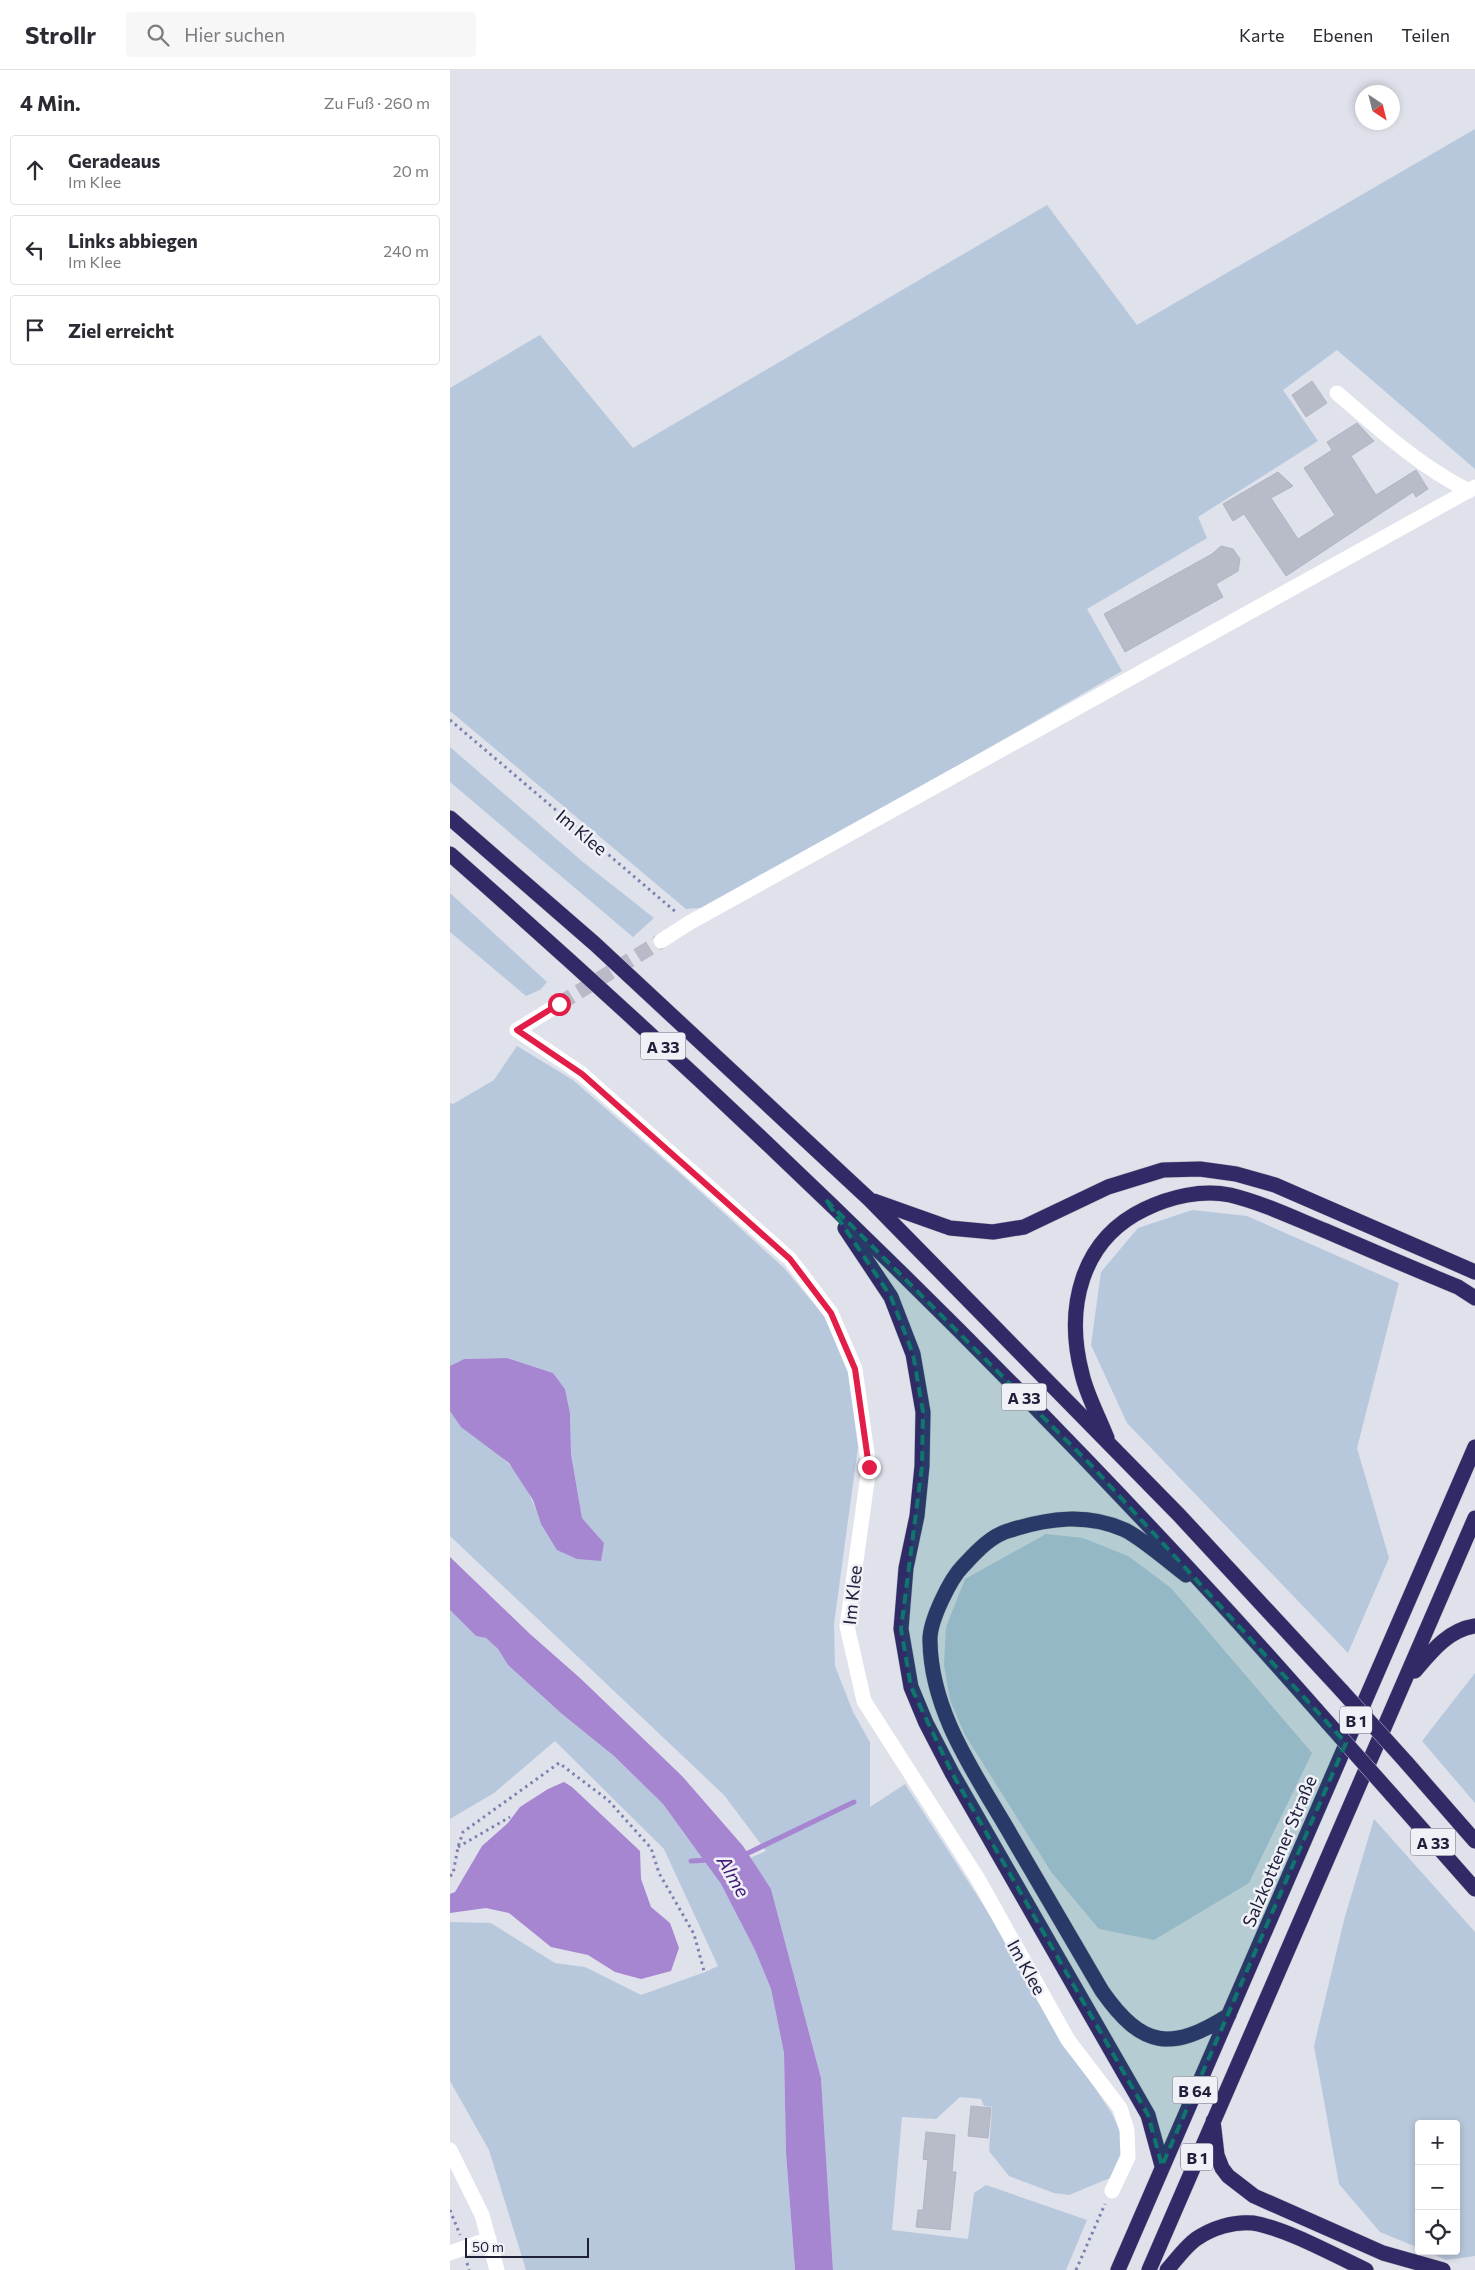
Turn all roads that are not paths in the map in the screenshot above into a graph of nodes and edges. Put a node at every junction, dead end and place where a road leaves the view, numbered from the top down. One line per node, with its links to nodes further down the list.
1 (1337, 393): 2 (street)
2 (1472, 489): 5 (street)
3 (450, 818): 7 (highway, A 33)
4 (450, 854): 8 (highway, A 33)
5 (661, 941)
6 (559, 1004): 23 (street, Im Klee)
7 (869, 1199): 9 (highway); 11 (highway, A 33)
8 (826, 1200): 14 (highway, A 33); 22 (highway)
9 (1475, 1272)
10 (1475, 1298): 11 (highway)
11 (1109, 1444): 17 (highway, A 33, bridge)
12 (1475, 1447): 19 (highway, Salzkottener Straße / B 1)
13 (1475, 1520): 16 (highway, B 1)
14 (1218, 1599): 18 (highway, A 33, bridge); 19 (highway)
15 (1475, 1626): 16 (highway)
16 (1404, 1684): 20 (highway, B 1)
17 (1475, 1841)
18 (1475, 1889)
19 (1229, 2014): 22 (highway, Salzkottener Straße / B 64)
20 (1213, 2120): 28 (highway, B 1); 31 (highway)
21 (450, 2150): 24 (street)
22 (1162, 2166): 27 (highway, Salzkottener Straße / B 64)
23 (1112, 2190)
24 (489, 2239): 25 (street); 26 (street)
25 (450, 2253)
26 (497, 2270)
27 (1118, 2270)
28 (1149, 2270)
29 (1167, 2270): 30 (highway)
30 (1366, 2270)
31 (1442, 2270)

